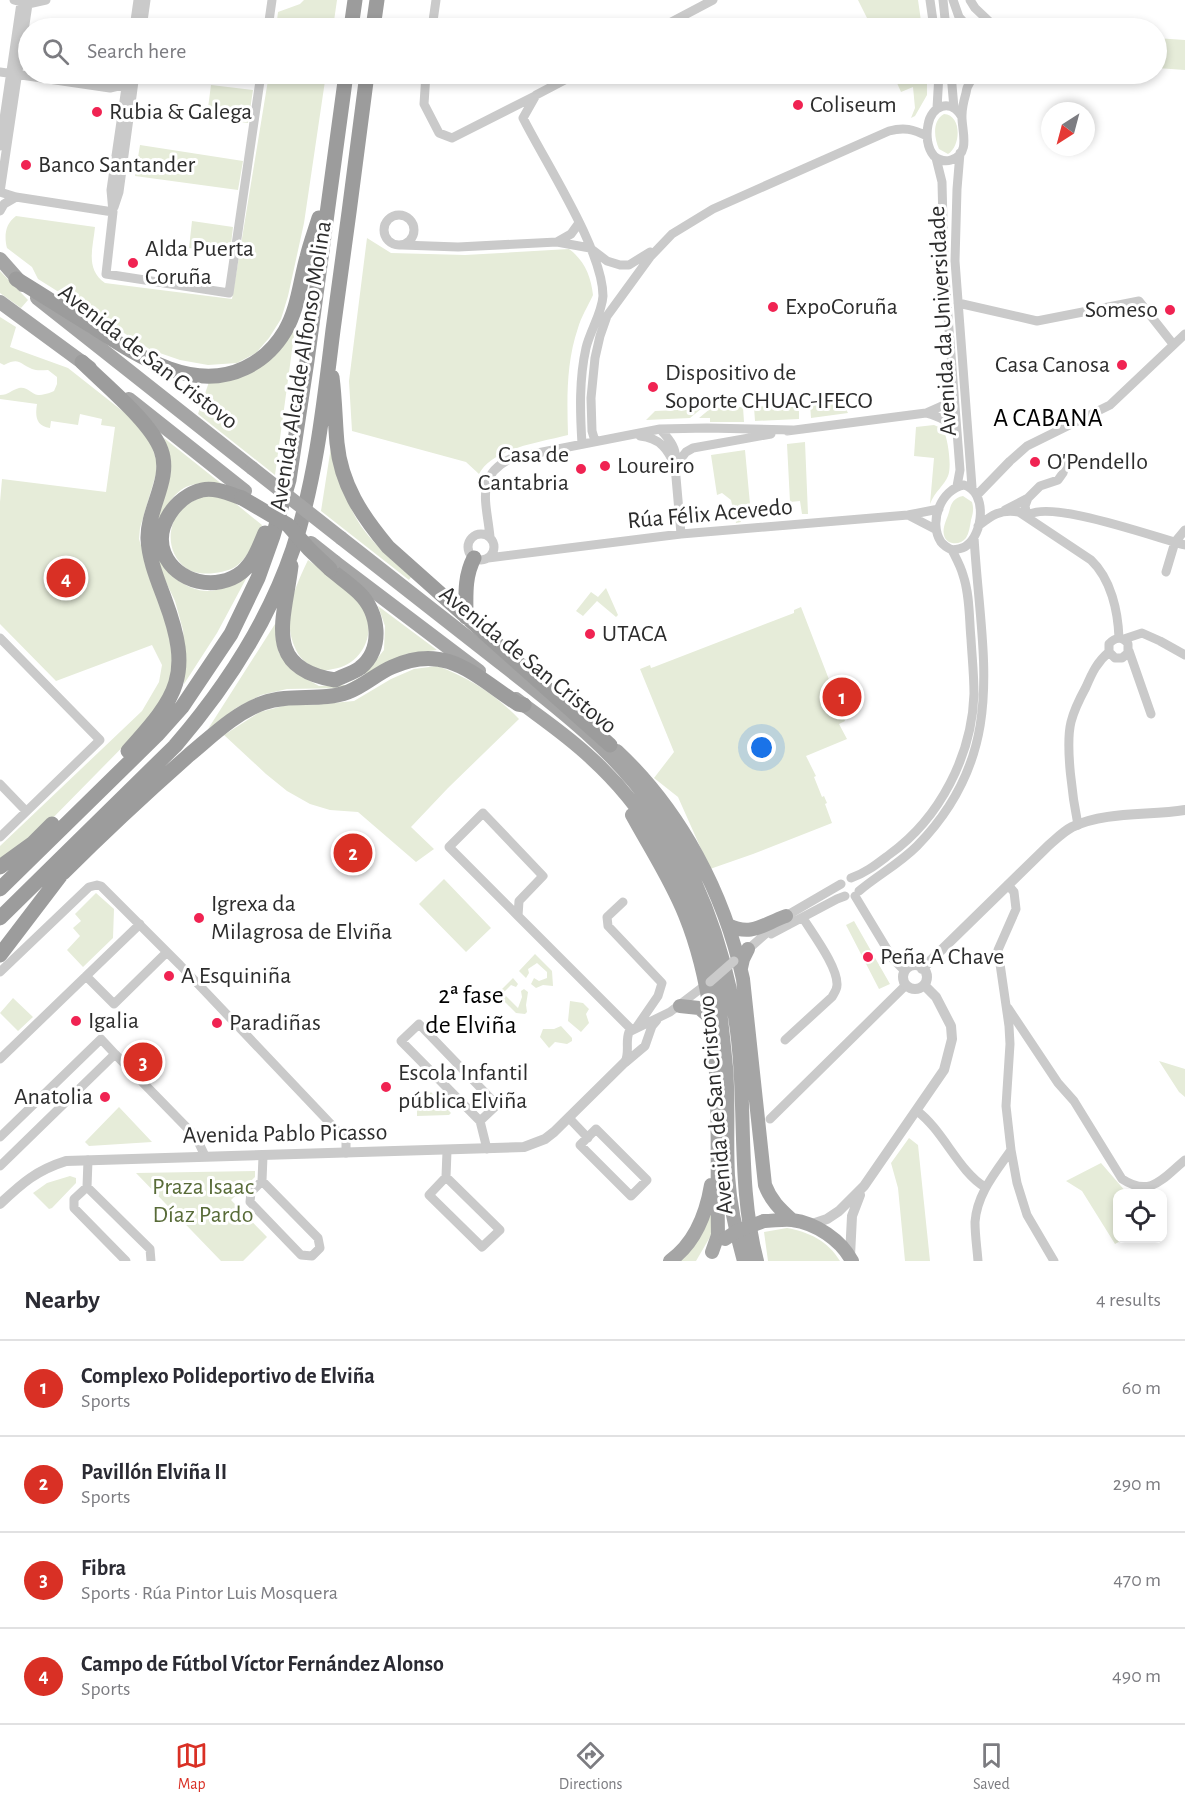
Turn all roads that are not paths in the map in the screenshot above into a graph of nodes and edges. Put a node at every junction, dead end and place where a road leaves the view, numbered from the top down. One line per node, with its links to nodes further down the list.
1 (46, 0): 12 (street)
2 (138, 0): 15 (street)
3 (146, 0): 16 (street)
4 (272, 0): 17 (street)
5 (355, 0): 18 (highway)
6 (377, 0): 19 (highway)
7 (436, 0): 20 (street)
8 (713, 0): 21 (street)
9 (930, 0): 22 (street)
10 (943, 0): 23 (street)
11 (953, 0): 24 (street)
12 (21, 2): 14 (street)
13 (972, 4): 25 (street)
14 (19, 18)
15 (135, 18)
16 (143, 18)
17 (269, 18)
18 (352, 18)
19 (374, 18)
20 (433, 18)
21 (679, 18)
22 (933, 18)
23 (945, 18)
24 (960, 18)
25 (986, 18)
26 (18, 33): 28 (street)
27 (0, 72): 28 (street)
28 (14, 74): 29 (street); 51 (street); 54 (street)
29 (18, 75)
30 (83, 84): 42 (street)
31 (118, 84): 42 (street)
32 (129, 84): 44 (street)
33 (130, 84): 61 (street)
34 (260, 84): 61 (street)
35 (345, 84): 55 (highway, Avenida Alcalde Alfonso Molina)
36 (366, 84): 77 (highway, Avenida Alcalde Alfonso Molina)
37 (425, 84): 47 (street)
38 (557, 84): 43 (street)
39 (939, 84): 45 (street)
40 (952, 84): 46 (street)
41 (969, 84): 48 (street)
42 (110, 88): 44 (street)
43 (536, 95): 47 (street); 49 (street)
44 (123, 106): 56 (street)
45 (937, 108): 46 (street); 50 (street)
46 (954, 108): 48 (street)
47 (503, 113): 49 (street)
48 (962, 117): 52 (street)
49 (523, 118): 62 (street)
50 (927, 136): 53 (street); 64 (street)
51 (0, 146)
52 (960, 153): 53 (street); 72 (street, Avenida da Universidade)
53 (936, 158): 78 (street, Avenida da Universidade)
54 (2, 181): 57 (street); 58 (street)
55 (331, 184): 70 (highway); 75 (highway, Avenida Alcalde Alfonso Molina)
56 (111, 190): 59 (street); 61 (street)
57 (0, 192): 58 (street)
58 (16, 197): 59 (street); 60 (street)
59 (91, 209): 61 (street)
60 (0, 211)
61 (112, 212)
62 (579, 223): 65 (street); 68 (street)
63 (414, 229): 66 (street); 66 (street); 67 (street)
64 (672, 234): 68 (street); 84 (street)
65 (557, 242): 67 (street); 68 (street)
66 (402, 245): 67 (street)
67 (432, 247)
68 (590, 248): 85 (street)
69 (0, 259): 70 (main road, Avenida de San Cristovo)
70 (16, 279): 122 (main road, Avenida de San Cristovo, bridge)
71 (0, 302): 76 (main road, Avenida de San Cristovo)
72 (958, 303): 74 (street); 89 (street, Avenida da Universidade)
73 (1185, 334): 74 (street)
74 (1173, 345): 89 (street)
75 (308, 361): 90 (highway); 128 (highway, Avenida Alcalde Alfonso Molina)
76 (82, 362): 90 (main road, Avenida de San Cristovo); 124 (highway)
77 (329, 363): 107 (highway, Avenida Alcalde Alfonso Molina); 113 (highway)
78 (953, 394): 79 (street); 82 (street, Avenida da Universidade)
79 (926, 414): 81 (street); 82 (street)
80 (660, 429): 81 (street); 83 (street); 87 (street)
81 (792, 430): 87 (street)
82 (956, 433): 88 (street, Avenida da Universidade)
83 (629, 435): 84 (street); 87 (street)
84 (596, 441): 85 (street)
85 (582, 444): 104 (street)
86 (1065, 465): 91 (street)
87 (675, 466): 102 (street)
88 (957, 486): 89 (street); 93 (street)
89 (975, 490): 92 (street)
90 (244, 495): 111 (highway, bridge)
91 (1028, 498): 94 (street); 97 (street)
92 (981, 507): 94 (street); 98 (street)
93 (939, 509): 96 (street, Rúa Félix Acevedo); 100 (street)
94 (996, 513): 97 (street); 98 (street)
95 (1065, 514): 97 (street); 99 (street); 105 (street)
96 (908, 515): 100 (street); 102 (street, Rúa Félix Acevedo)
97 (1027, 516): 99 (street)
98 (978, 526): 103 (street)
99 (1053, 526): 115 (street)
100 (935, 529): 108 (street)
101 (1185, 530): 105 (street)
102 (681, 534): 109 (street, Rúa Félix Acevedo)
103 (975, 537): 108 (street); 143 (street)
104 (488, 539): 109 (street, Rúa Félix Acevedo); 110 (street); 110 (street)
105 (1175, 542): 106 (street); 112 (street)
106 (1185, 545)
107 (293, 549): 111 (highway); 129 (highway, Avenida Alcalde Alfonso Molina)
108 (952, 550): 139 (street)
109 (516, 554): 110 (street, Rúa Félix Acevedo)
110 (481, 558): 113 (highway)
111 (332, 565): 120 (main road, Avenida de San Cristovo)
112 (1166, 572)
113 (466, 617): 119 (highway)
114 (0, 638): 131 (street)
115 (1121, 639): 116 (street); 117 (street); 118 (street)
116 (1129, 651): 117 (street); 121 (street)
117 (1109, 652): 133 (street)
118 (1185, 654)
119 (564, 702): 122 (highway); 123 (highway)
120 (524, 705): 125 (main road, Avenida de San Cristovo); 127 (highway)
121 (1151, 714)
122 (582, 730): 123 (main road); 206 (main road, Avenida de San Cristovo)
123 (610, 745): 152 (main road)
124 (122, 758): 128 (highway); 136 (highway)
125 (614, 781): 162 (main road); 205 (main road, Avenida de San Cristovo)
126 (0, 784): 131 (street)
127 (151, 789): 129 (highway); 138 (highway)
128 (99, 793): 132 (highway, Avenida Alcalde Alfonso Molina)
129 (114, 807): 134 (highway, Avenida Alcalde Alfonso Molina)
130 (1185, 810): 133 (street)
131 (27, 811): 135 (street)
132 (78, 814): 136 (highway); 142 (highway, Avenida Alcalde Alfonso Molina)
133 (1078, 825): 141 (street)
134 (93, 828): 138 (highway); 149 (highway, Avenida Alcalde Alfonso Molina)
135 (0, 837)
136 (33, 843): 137 (highway)
137 (0, 867)
138 (63, 873): 154 (highway)
139 (851, 878): 140 (street); 143 (street)
140 (841, 884): 143 (street); 148 (street)
141 (1008, 885): 156 (street); 164 (street)
142 (0, 889)
143 (853, 895): 150 (street); 157 (street)
144 (519, 901): 146 (street); 146 (street); 147 (street)
145 (623, 902): 163 (street)
146 (504, 903): 147 (street)
147 (518, 916): 168 (street)
148 (786, 916): 152 (main road); 155 (street)
149 (0, 918)
150 (803, 918): 155 (street); 170 (street)
151 (140, 924): 153 (street); 158 (street); 159 (street)
152 (728, 925): 155 (main road)
153 (167, 952): 159 (street); 185 (street)
154 (0, 955)
155 (743, 956): 162 (street, bridge); 198 (main road)
156 (922, 969): 157 (street); 161 (street)
157 (905, 971): 160 (street)
158 (0, 972)
159 (86, 975): 174 (street)
160 (906, 985): 161 (street); 178 (street)
161 (924, 985): 176 (street)
162 (704, 986): 165 (street); 166 (main road)
163 (658, 996): 165 (street); 168 (street)
164 (1007, 1006): 183 (street); 190 (street)
165 (675, 1009): 166 (main road); 167 (street)
166 (712, 1019): 186 (main road)
167 (657, 1020): 168 (street); 169 (street)
168 (635, 1028): 169 (street); 171 (street)
169 (648, 1036): 172 (street)
170 (785, 1040)
171 (628, 1044): 172 (street); 175 (street)
172 (642, 1048): 175 (street, Avenida Pablo Picasso)
173 (115, 1054): 180 (street); 187 (street); 191 (street)
174 (0, 1059)
175 (625, 1062): 177 (street, Avenida Pablo Picasso)
176 (917, 1111): 194 (street); 196 (street)
177 (569, 1118): 181 (street); 182 (street, Avenida Pablo Picasso)
178 (770, 1119)
179 (480, 1121): 179 (street); 182 (street)
180 (0, 1137)
181 (588, 1137): 181 (street)
182 (487, 1149): 184 (street, Avenida Pablo Picasso)
183 (1011, 1150): 196 (street); 208 (street)
184 (447, 1151): 185 (street, Avenida Pablo Picasso); 192 (street)
185 (346, 1153): 188 (street, Avenida Pablo Picasso)
186 (717, 1154): 200 (main road); 204 (main road)
187 (205, 1156): 188 (street, Avenida Pablo Picasso); 189 (street, Avenida Pablo Picasso)
188 (263, 1156): 193 (street)
189 (88, 1160): 195 (street); 197 (street, Avenida Pablo Picasso)
190 (1185, 1160)
191 (0, 1166)
192 (446, 1177): 192 (street)
193 (262, 1181): 193 (street)
194 (864, 1186): 199 (street); 201 (street)
195 (87, 1187): 202 (street); 203 (street)
196 (985, 1187): 207 (street)
197 (0, 1204)
198 (792, 1220): 199 (main road); 200 (main road, bridge)
199 (809, 1224): 201 (main road)
200 (709, 1257)
201 (851, 1258)
202 (126, 1261)
203 (151, 1261)
204 (670, 1261)
205 (744, 1261)
206 (757, 1261)
207 (978, 1261)
208 (1054, 1261)

